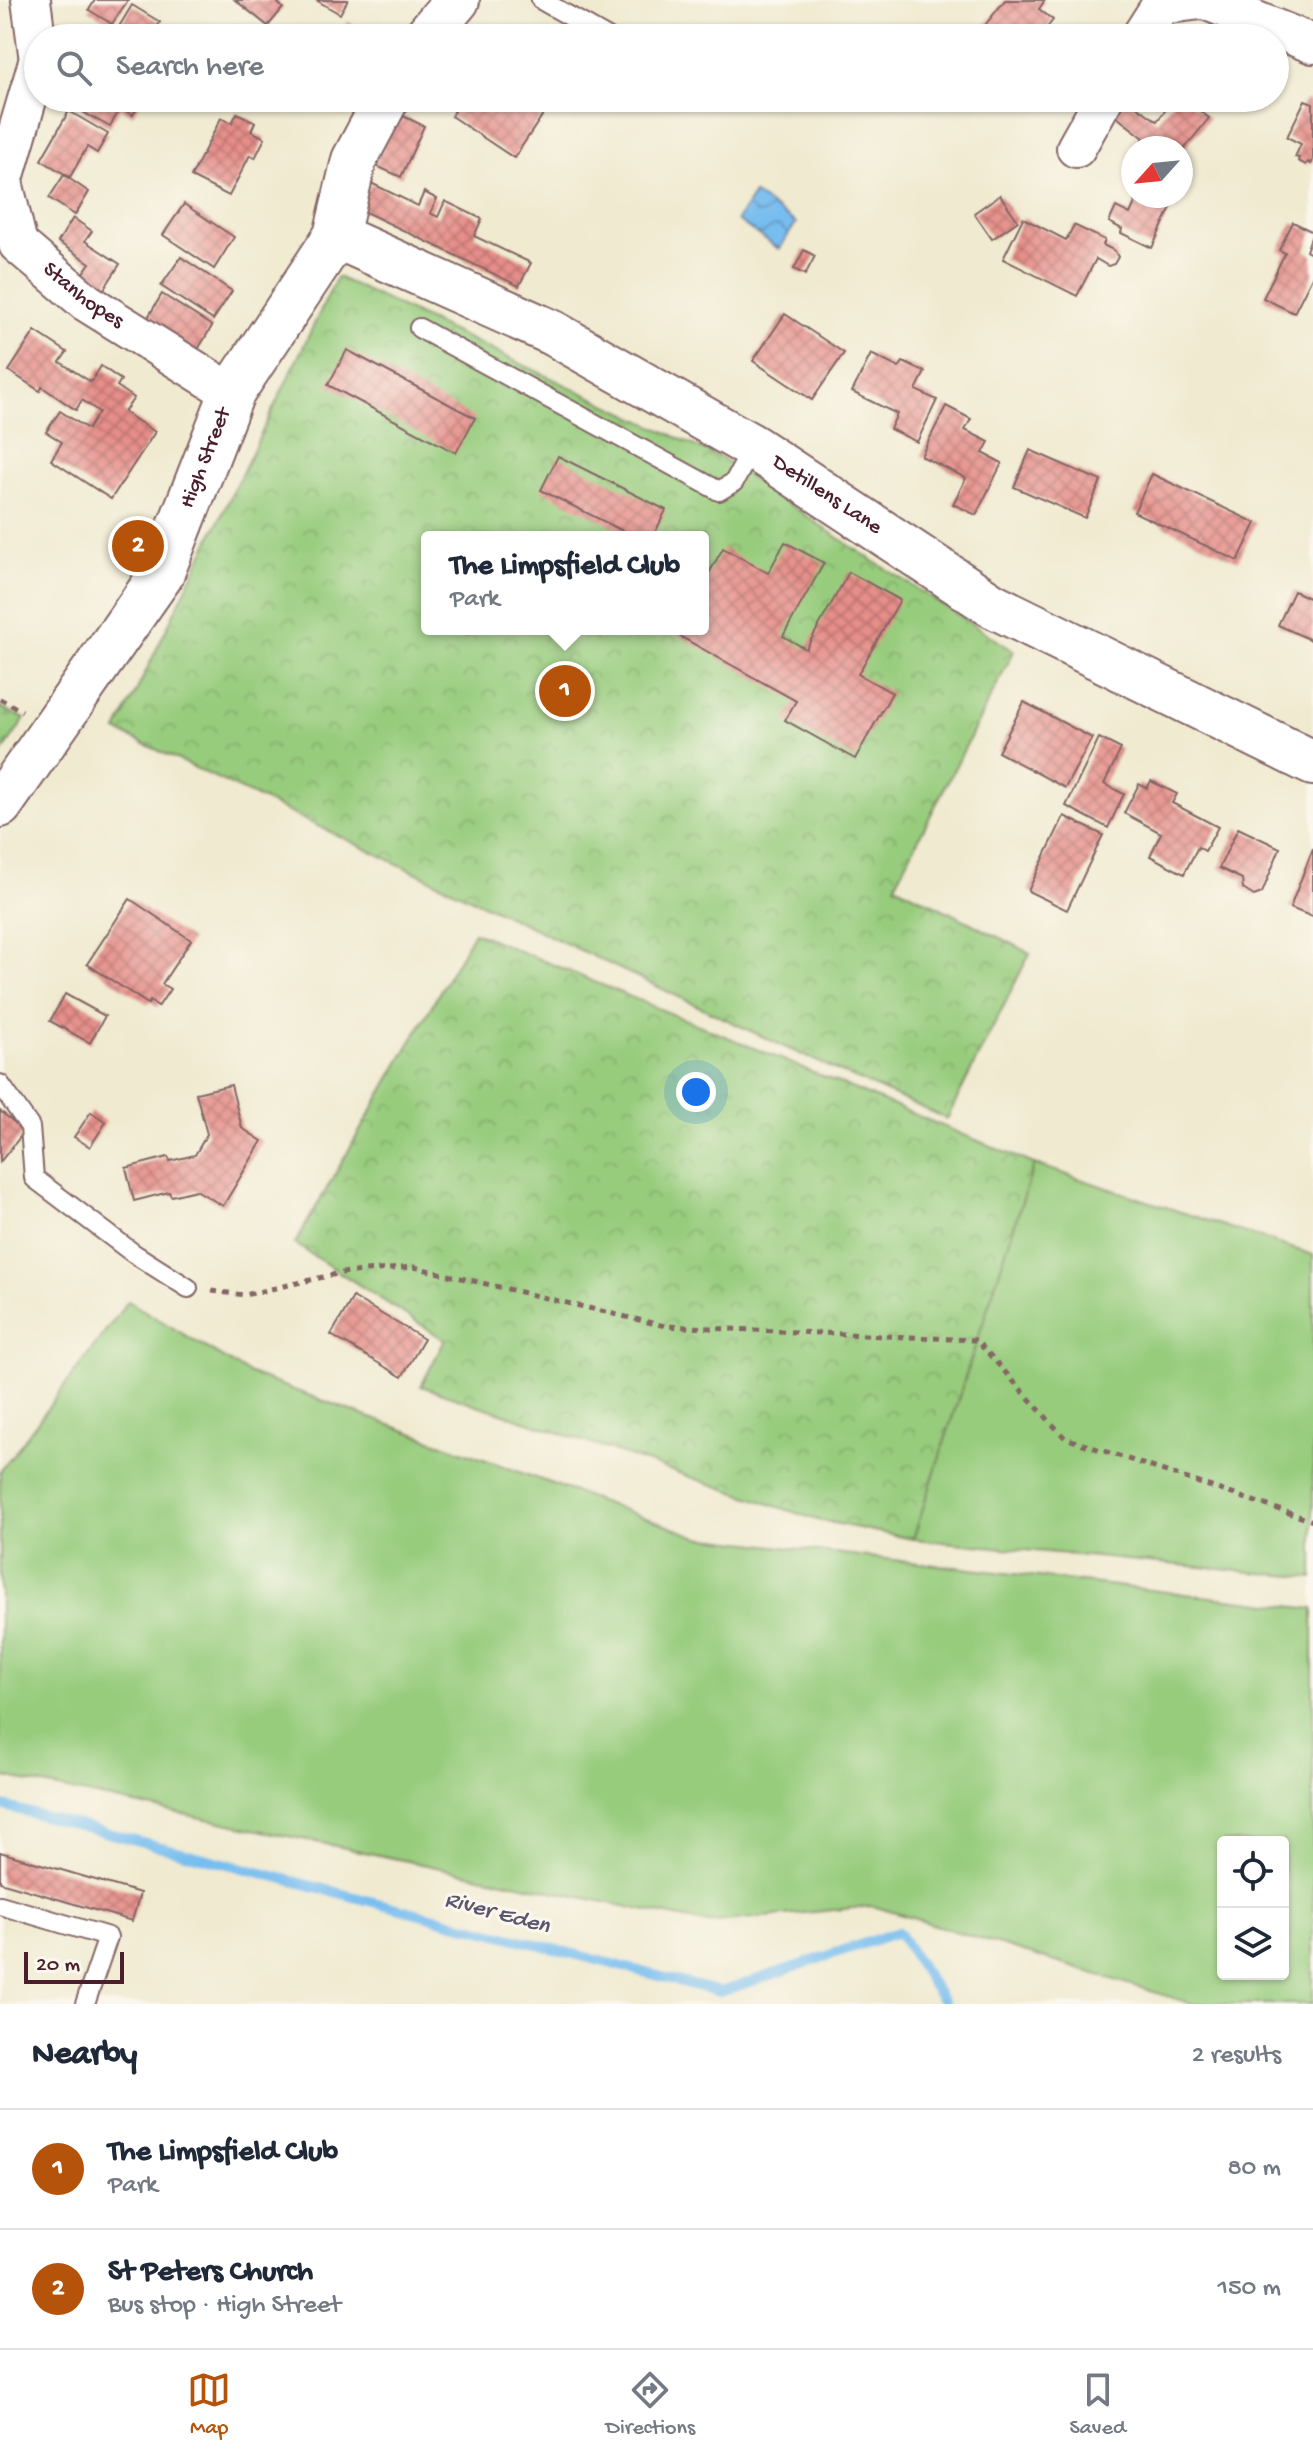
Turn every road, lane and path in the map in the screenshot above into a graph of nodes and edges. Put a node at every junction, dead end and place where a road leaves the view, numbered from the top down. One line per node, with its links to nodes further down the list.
1 (31, 0): 4 (street)
2 (541, 0): 5 (lane)
3 (1203, 0): 6 (street); 7 (street)
4 (34, 24)
5 (583, 24)
6 (1149, 24)
7 (1263, 24)
8 (1289, 34): 9 (street)
9 (1313, 44)
10 (24, 110): 16 (street, Stanhopes)
11 (380, 112): 14 (main road, High Street)
12 (1096, 112): 13 (street)
13 (1076, 148)
14 (336, 236): 16 (main road, High Street); 17 (main road, Detillens Lane)
15 (419, 328): 17 (lane)
16 (232, 393): 19 (main road, High Street)
17 (753, 447): 18 (main road, Detillens Lane)
18 (1313, 763)
19 (0, 805)
20 (0, 1084): 21 (lane)
21 (188, 1288): 22 (path)
22 (1313, 1521)
23 (0, 1905): 24 (lane)
24 (85, 2004)

